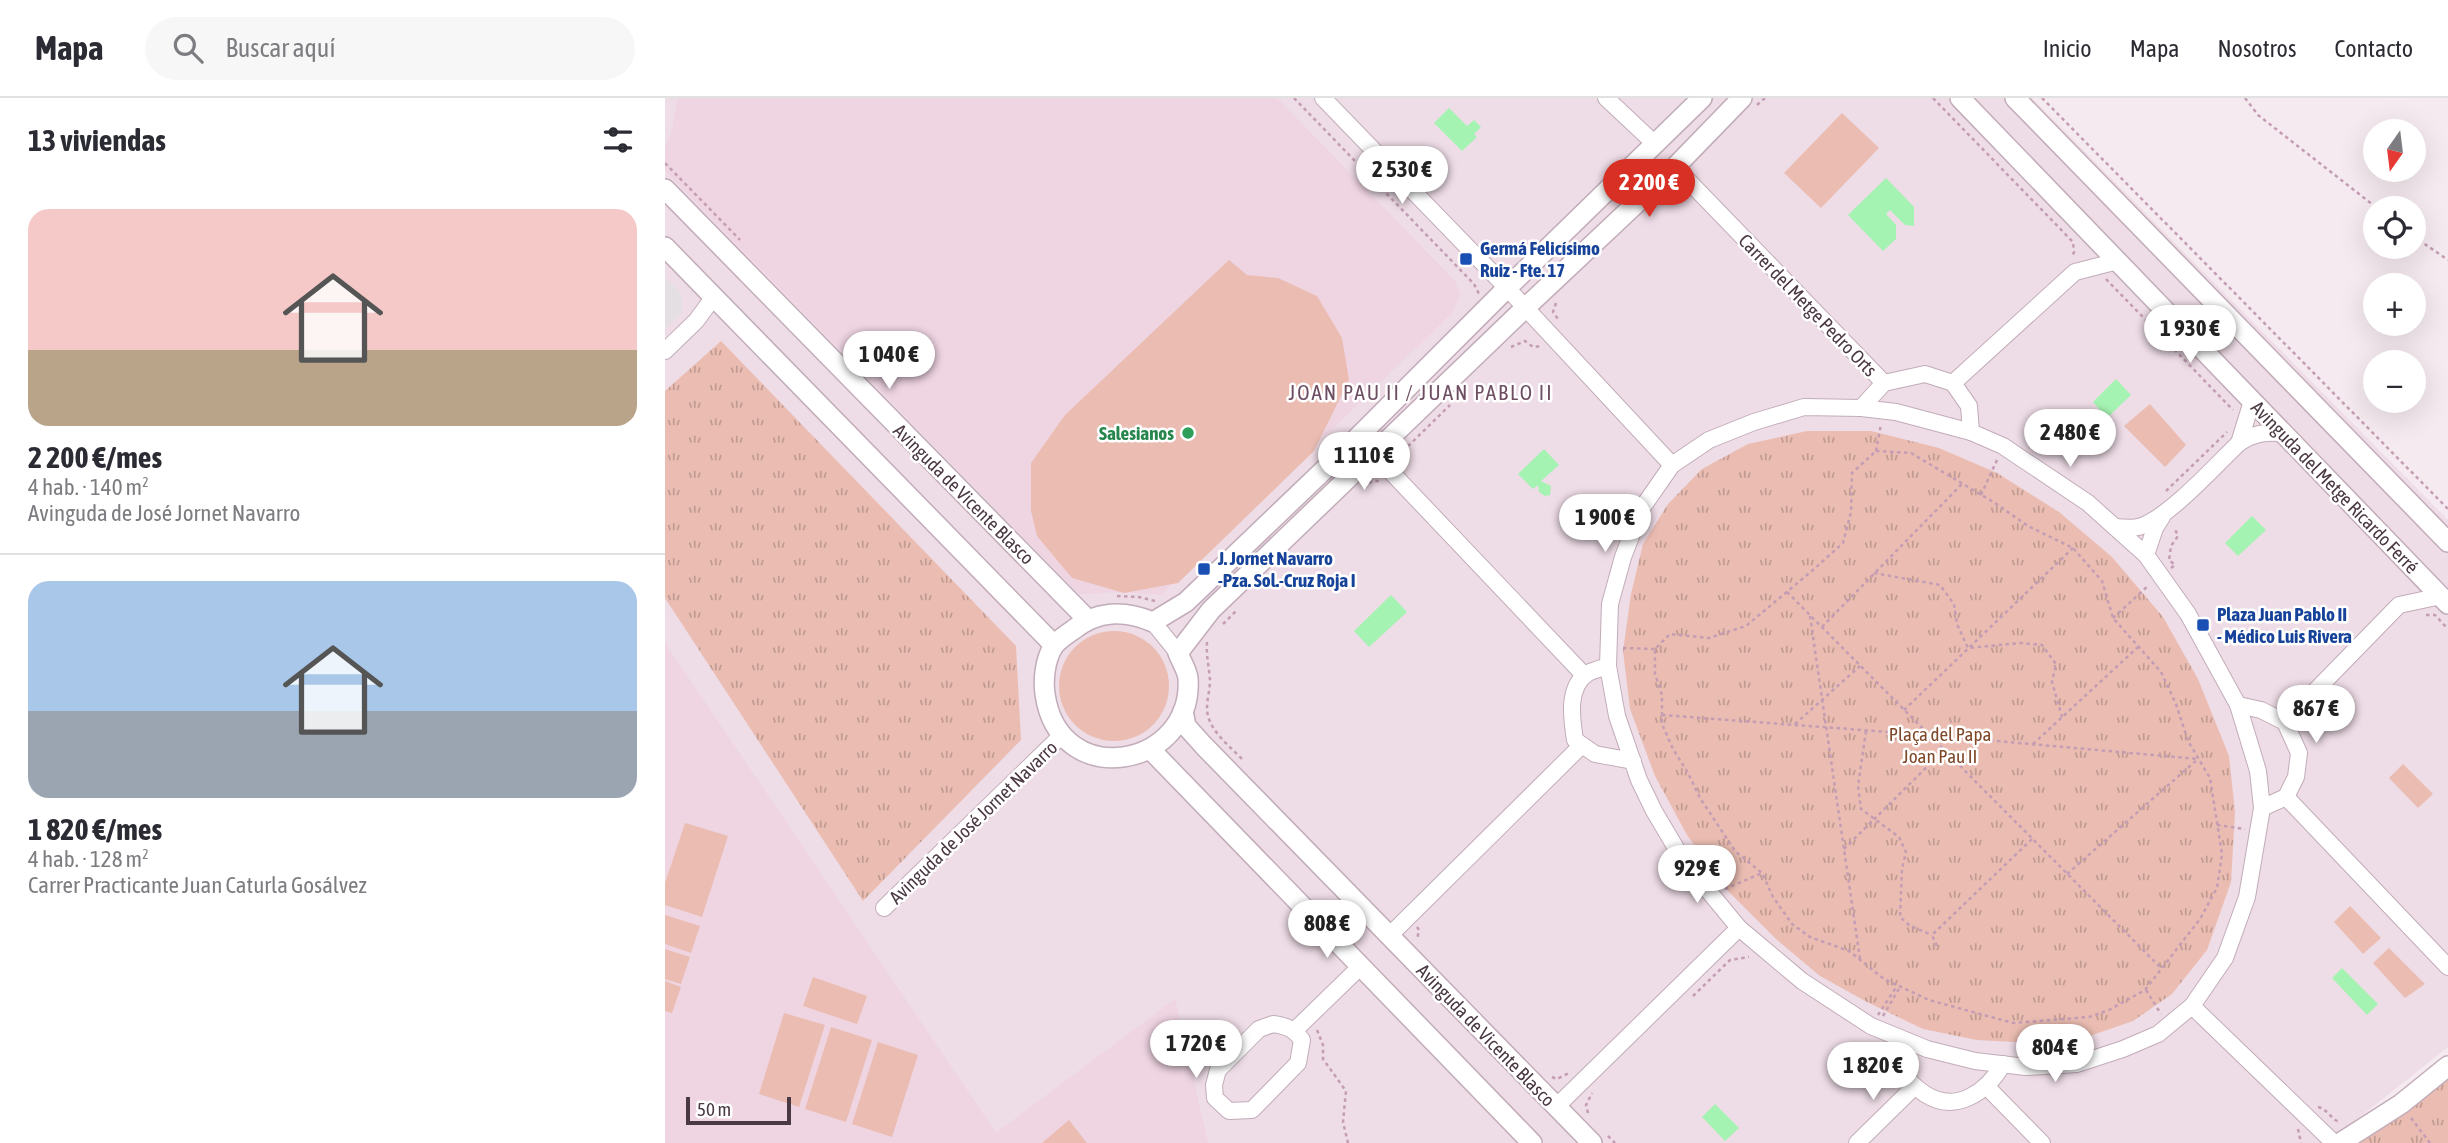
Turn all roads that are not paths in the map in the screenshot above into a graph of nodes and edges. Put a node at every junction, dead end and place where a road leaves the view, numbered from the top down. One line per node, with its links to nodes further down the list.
1 (1607, 98): 7 (street)
2 (1702, 98): 7 (street)
3 (1960, 98): 11 (street, Avinguda del Metge Ricardo Ferré)
4 (2015, 98): 27 (street)
5 (1332, 101): 12 (street)
6 (1749, 102): 8 (street)
7 (1654, 144): 12 (street)
8 (1675, 167): 14 (street); 16 (street, Carrer del Metge Pedro Orts)
9 (665, 189): 30 (street, Avinguda de Vicente Blasco)
10 (665, 247): 13 (street)
11 (2118, 261): 17 (street); 18 (street, Avinguda del Metge Ricardo Ferré)
12 (1507, 288): 14 (street); 31 (street)
13 (713, 298): 15 (street); 32 (street)
14 (1524, 309): 23 (street); 24 (street)
15 (665, 351)
16 (1884, 383): 17 (street); 19 (street)
17 (1953, 383): 20 (street)
18 (2252, 401): 21 (street, Avinguda del Metge Ricardo Ferré); 22 (street)
19 (1861, 408): 20 (street); 24 (street)
20 (1971, 432): 26 (street)
21 (2283, 433): 22 (street); 29 (street, Avinguda del Metge Ricardo Ferré)
22 (2239, 443): 25 (street)
23 (1374, 454): 33 (street); 35 (street)
24 (1672, 465): 34 (street)
25 (2166, 512): 26 (street); 28 (street)
26 (2115, 527): 28 (street)
27 (2448, 542)
28 (2145, 555): 36 (street)
29 (2444, 600): 38 (street)
30 (1087, 619): 31 (street); 32 (street)
31 (1153, 622): 33 (street)
32 (1053, 645): 39 (street)
33 (1178, 653): 37 (street)
34 (1608, 666): 35 (street); 42 (street)
35 (1584, 675): 40 (street)
36 (2238, 705): 38 (street); 44 (street)
37 (1183, 711): 41 (street); 47 (street, Avinguda de Vicente Blasco)
38 (2285, 722): 43 (street)
39 (1062, 735): 41 (street); 45 (street, Avinguda de José Jornet Navarro)
40 (1582, 745): 42 (street); 47 (street)
41 (1150, 748): 48 (street)
42 (1633, 761): 46 (street)
43 (2286, 797): 44 (street); 49 (street)
44 (2262, 808): 50 (street)
45 (884, 908)
46 (1738, 928): 52 (street); 57 (street)
47 (1390, 935): 57 (street, Avinguda de Vicente Blasco)
48 (1361, 966): 51 (street); 59 (street)
49 (2448, 967)
50 (2192, 1006): 53 (street); 62 (street)
51 (1295, 1030): 51 (street)
52 (1897, 1037): 53 (street); 56 (street)
53 (2003, 1064): 55 (street)
54 (2448, 1066): 63 (street)
55 (1986, 1086): 56 (street); 61 (street)
56 (1914, 1087): 60 (street)
57 (1556, 1107): 58 (street, Avinguda de Vicente Blasco)
58 (1599, 1138)
59 (1532, 1143)
60 (1857, 1143)
61 (2042, 1143)
62 (2334, 1143)
63 (2340, 1143)

